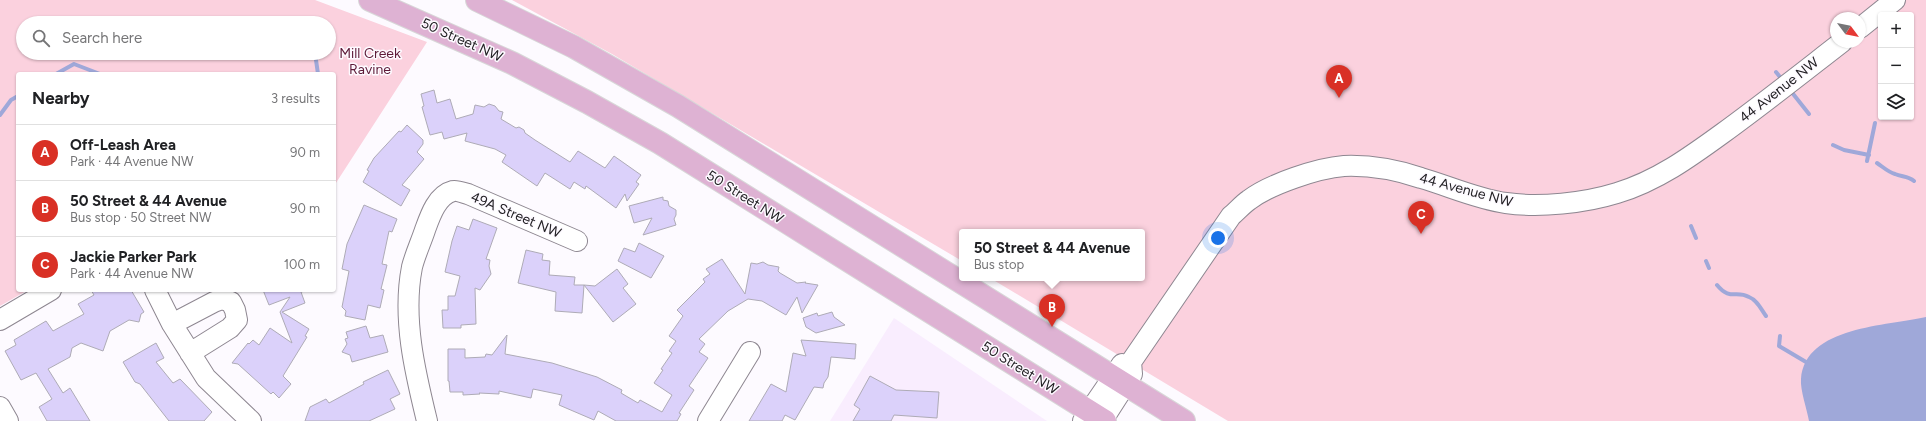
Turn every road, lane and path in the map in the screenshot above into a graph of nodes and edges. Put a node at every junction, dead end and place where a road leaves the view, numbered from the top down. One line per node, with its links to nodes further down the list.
1 (370, 0): 15 (main road, 50 Street NW)
2 (477, 0): 13 (main road)
3 (1895, 0): 4 (street)
4 (1866, 23)
5 (1834, 48): 13 (street, 44 Avenue NW)
6 (577, 241): 18 (street, 49A Street NW)
7 (48, 292): 9 (street)
8 (156, 292): 10 (street)
9 (0, 320)
10 (172, 324): 12 (street); 12 (street)
11 (750, 352): 19 (street)
12 (190, 353): 17 (street)
13 (1119, 381): 15 (street, 44 Avenue NW); 20 (main road)
14 (0, 406): 16 (street)
15 (1097, 419)
16 (8, 421)
17 (251, 421)
18 (427, 421)
19 (708, 421)
20 (1184, 421)

